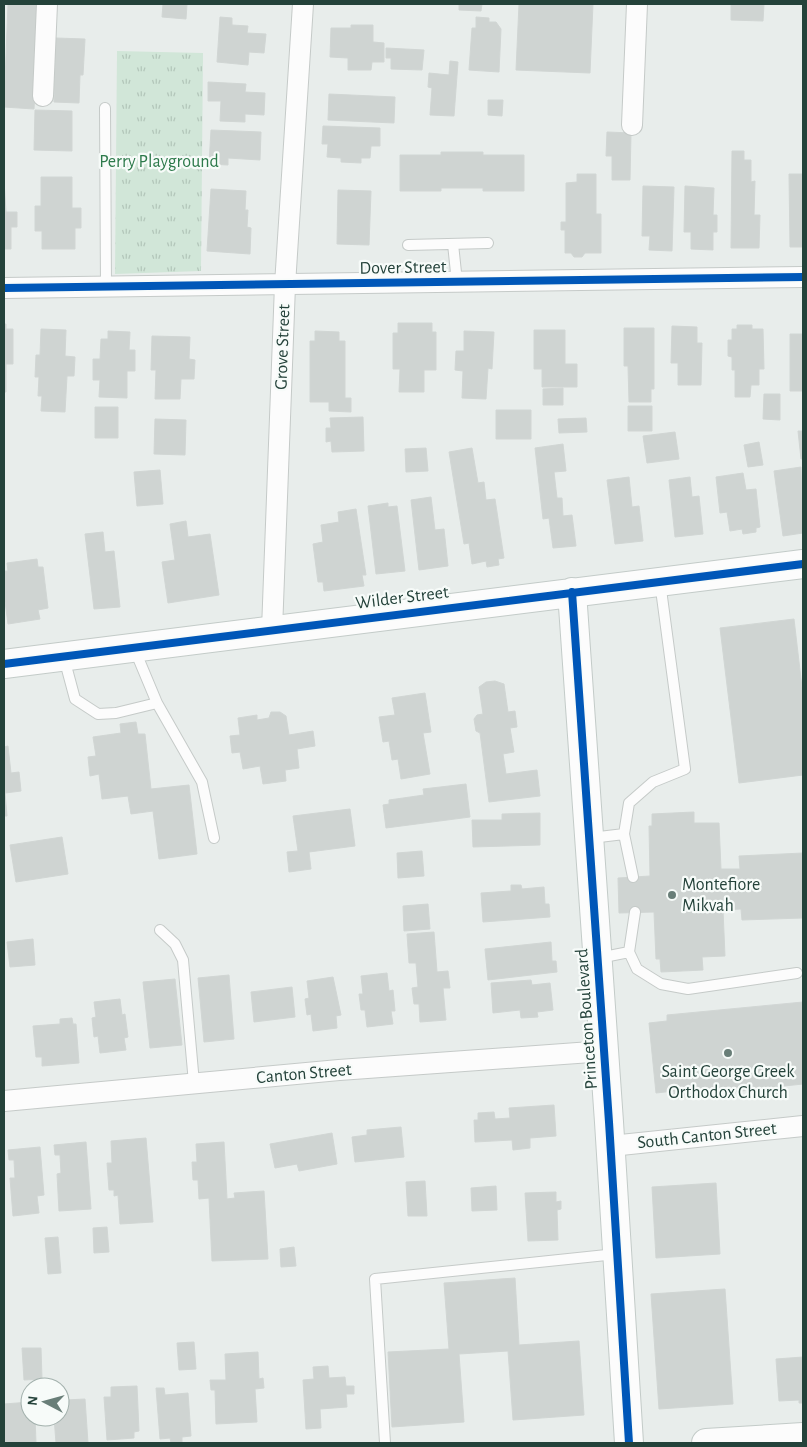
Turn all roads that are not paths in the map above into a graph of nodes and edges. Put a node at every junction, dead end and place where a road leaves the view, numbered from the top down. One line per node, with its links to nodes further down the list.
1 (47, 4): 4 (street)
2 (303, 4): 12 (street, Grove Street)
3 (637, 4): 6 (street)
4 (43, 96)
5 (105, 108): 13 (lane)
6 (632, 124)
7 (453, 244): 8 (lane); 9 (lane); 11 (lane)
8 (488, 244)
9 (408, 245)
10 (803, 277): 11 (street, Dover Street)
11 (457, 282): 12 (street, Dover Street)
12 (285, 285): 13 (street, Dover Street); 18 (street, Grove Street)
13 (106, 287): 14 (street, Dover Street)
14 (4, 288)
15 (803, 564): 16 (street, Wilder Street)
16 (660, 581): 17 (street, Wilder Street); 23 (lane)
17 (572, 592): 18 (street, Wilder Street); 25 (street, Princeton Boulevard)
18 (272, 630): 19 (street, Wilder Street)
19 (134, 648): 20 (street, Wilder Street); 22 (lane)
20 (64, 657): 21 (street, Wilder Street); 22 (lane)
21 (4, 664)
22 (157, 703): 24 (lane)
23 (624, 834): 25 (lane); 26 (lane)
24 (214, 838)
25 (590, 838): 30 (street, Princeton Boulevard)
26 (634, 877)
27 (635, 912): 29 (lane)
28 (160, 930): 33 (lane)
29 (629, 952): 30 (lane); 31 (lane)
30 (598, 958): 32 (street, Princeton Boulevard)
31 (796, 973)
32 (605, 1051): 33 (street, Canton Street); 36 (street, Princeton Boulevard)
33 (194, 1083): 34 (street, Canton Street)
34 (4, 1101)
35 (803, 1126): 36 (street, South Canton Street)
36 (611, 1146): 37 (street, Princeton Boulevard)
37 (617, 1254): 39 (lane); 40 (street, Princeton Boulevard)
38 (803, 1437): 41 (street)
39 (385, 1443)
40 (628, 1443)
41 (706, 1443)

